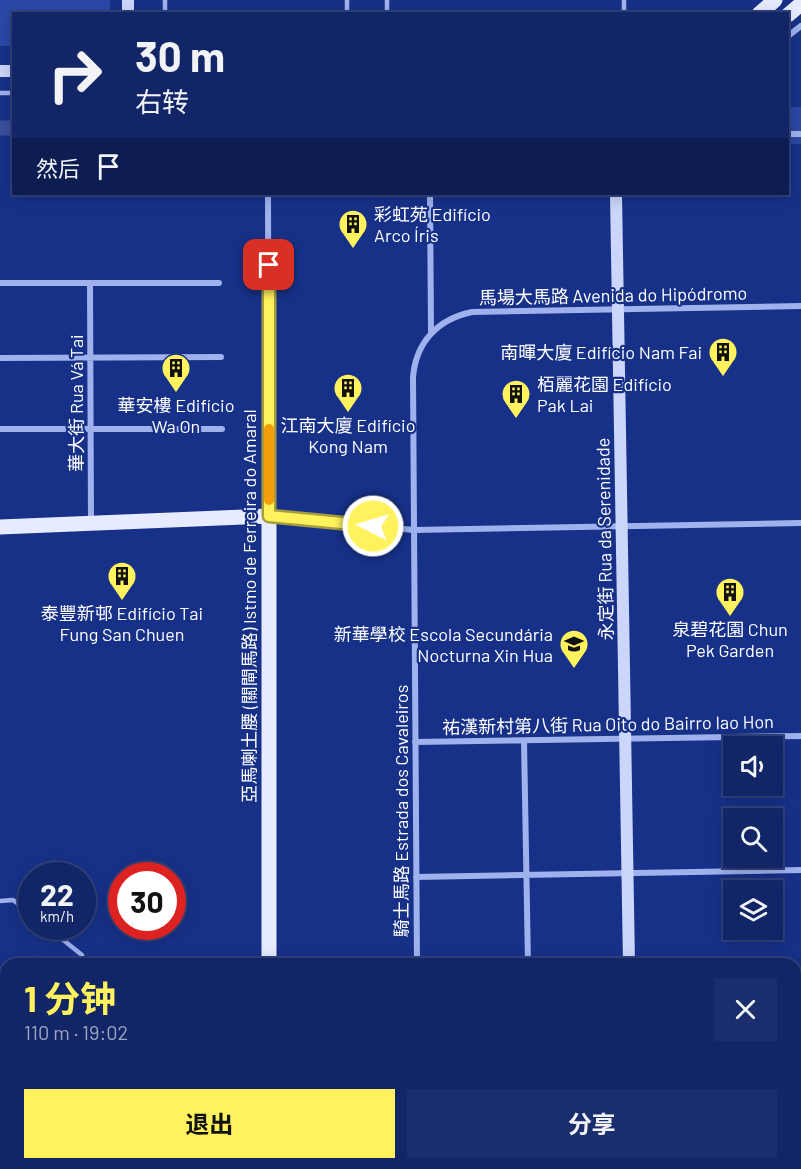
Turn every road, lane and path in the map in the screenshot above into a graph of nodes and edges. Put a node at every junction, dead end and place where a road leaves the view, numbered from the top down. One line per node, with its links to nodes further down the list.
1 (775, 0): 3 (main road)
2 (801, 4): 4 (main road)
3 (761, 12)
4 (789, 14)
5 (801, 26): 6 (street)
6 (789, 35)
7 (268, 195): 22 (street, 亞馬喇土腰 (關閘馬路) Istmo de Ferreira do Amaral)
8 (430, 195): 15 (street, 騎士馬路 Estrada dos Cavaleiros)
9 (616, 195): 14 (street, 永定街 Rua da Serenidade)
10 (0, 283): 11 (street)
11 (90, 283): 12 (street); 16 (street, 華大街 Rua Vá Tai)
12 (219, 283)
13 (801, 306): 14 (street, 馬場大馬路 Avenida do Hipódromo)
14 (618, 309): 15 (street, 馬場大馬路 Avenida do Hipódromo); 25 (street, 永定街 Rua da Serenidade)
15 (431, 333): 27 (street, 騎士馬路 Estrada dos Cavaleiros)
16 (90, 357): 17 (street); 18 (street); 20 (street, 華大街 Rua Vá Tai)
17 (221, 357)
18 (0, 358)
19 (0, 429): 20 (street)
20 (91, 429): 21 (street); 23 (street, 華大街 Rua Vá Tai)
21 (222, 429)
22 (269, 516): 23 (main road); 27 (street); 40 (main road, 亞馬喇土腰 (關閘馬路) Istmo de Ferreira do Amaral)
23 (91, 523): 26 (main road)
24 (801, 523): 25 (street)
25 (621, 526): 27 (street); 29 (street, 永定街 Rua da Serenidade)
26 (0, 527)
27 (414, 530): 31 (street, 騎士馬路 Estrada dos Cavaleiros)
28 (801, 736): 29 (street, 祐漢新村第八街 Rua Oito do Bairro Iao Hon)
29 (625, 739): 30 (street, 祐漢新村第八街 Rua Oito do Bairro Iao Hon); 33 (street, 永定街 Rua da Serenidade)
30 (524, 741): 31 (street, 祐漢新村第八街 Rua Oito do Bairro Iao Hon); 34 (street)
31 (415, 742): 35 (street, 騎士馬路 Estrada dos Cavaleiros)
32 (801, 870): 33 (street)
33 (627, 873): 34 (street); 43 (street, 永定街 Rua da Serenidade)
34 (526, 875): 35 (street); 42 (street)
35 (416, 877): 41 (street, 騎士馬路 Estrada dos Cavaleiros)
36 (0, 901): 37 (lane)
37 (18, 904)
38 (63, 940): 39 (lane)
39 (82, 958)
40 (269, 958)
41 (417, 958)
42 (528, 958)
43 (629, 958)

